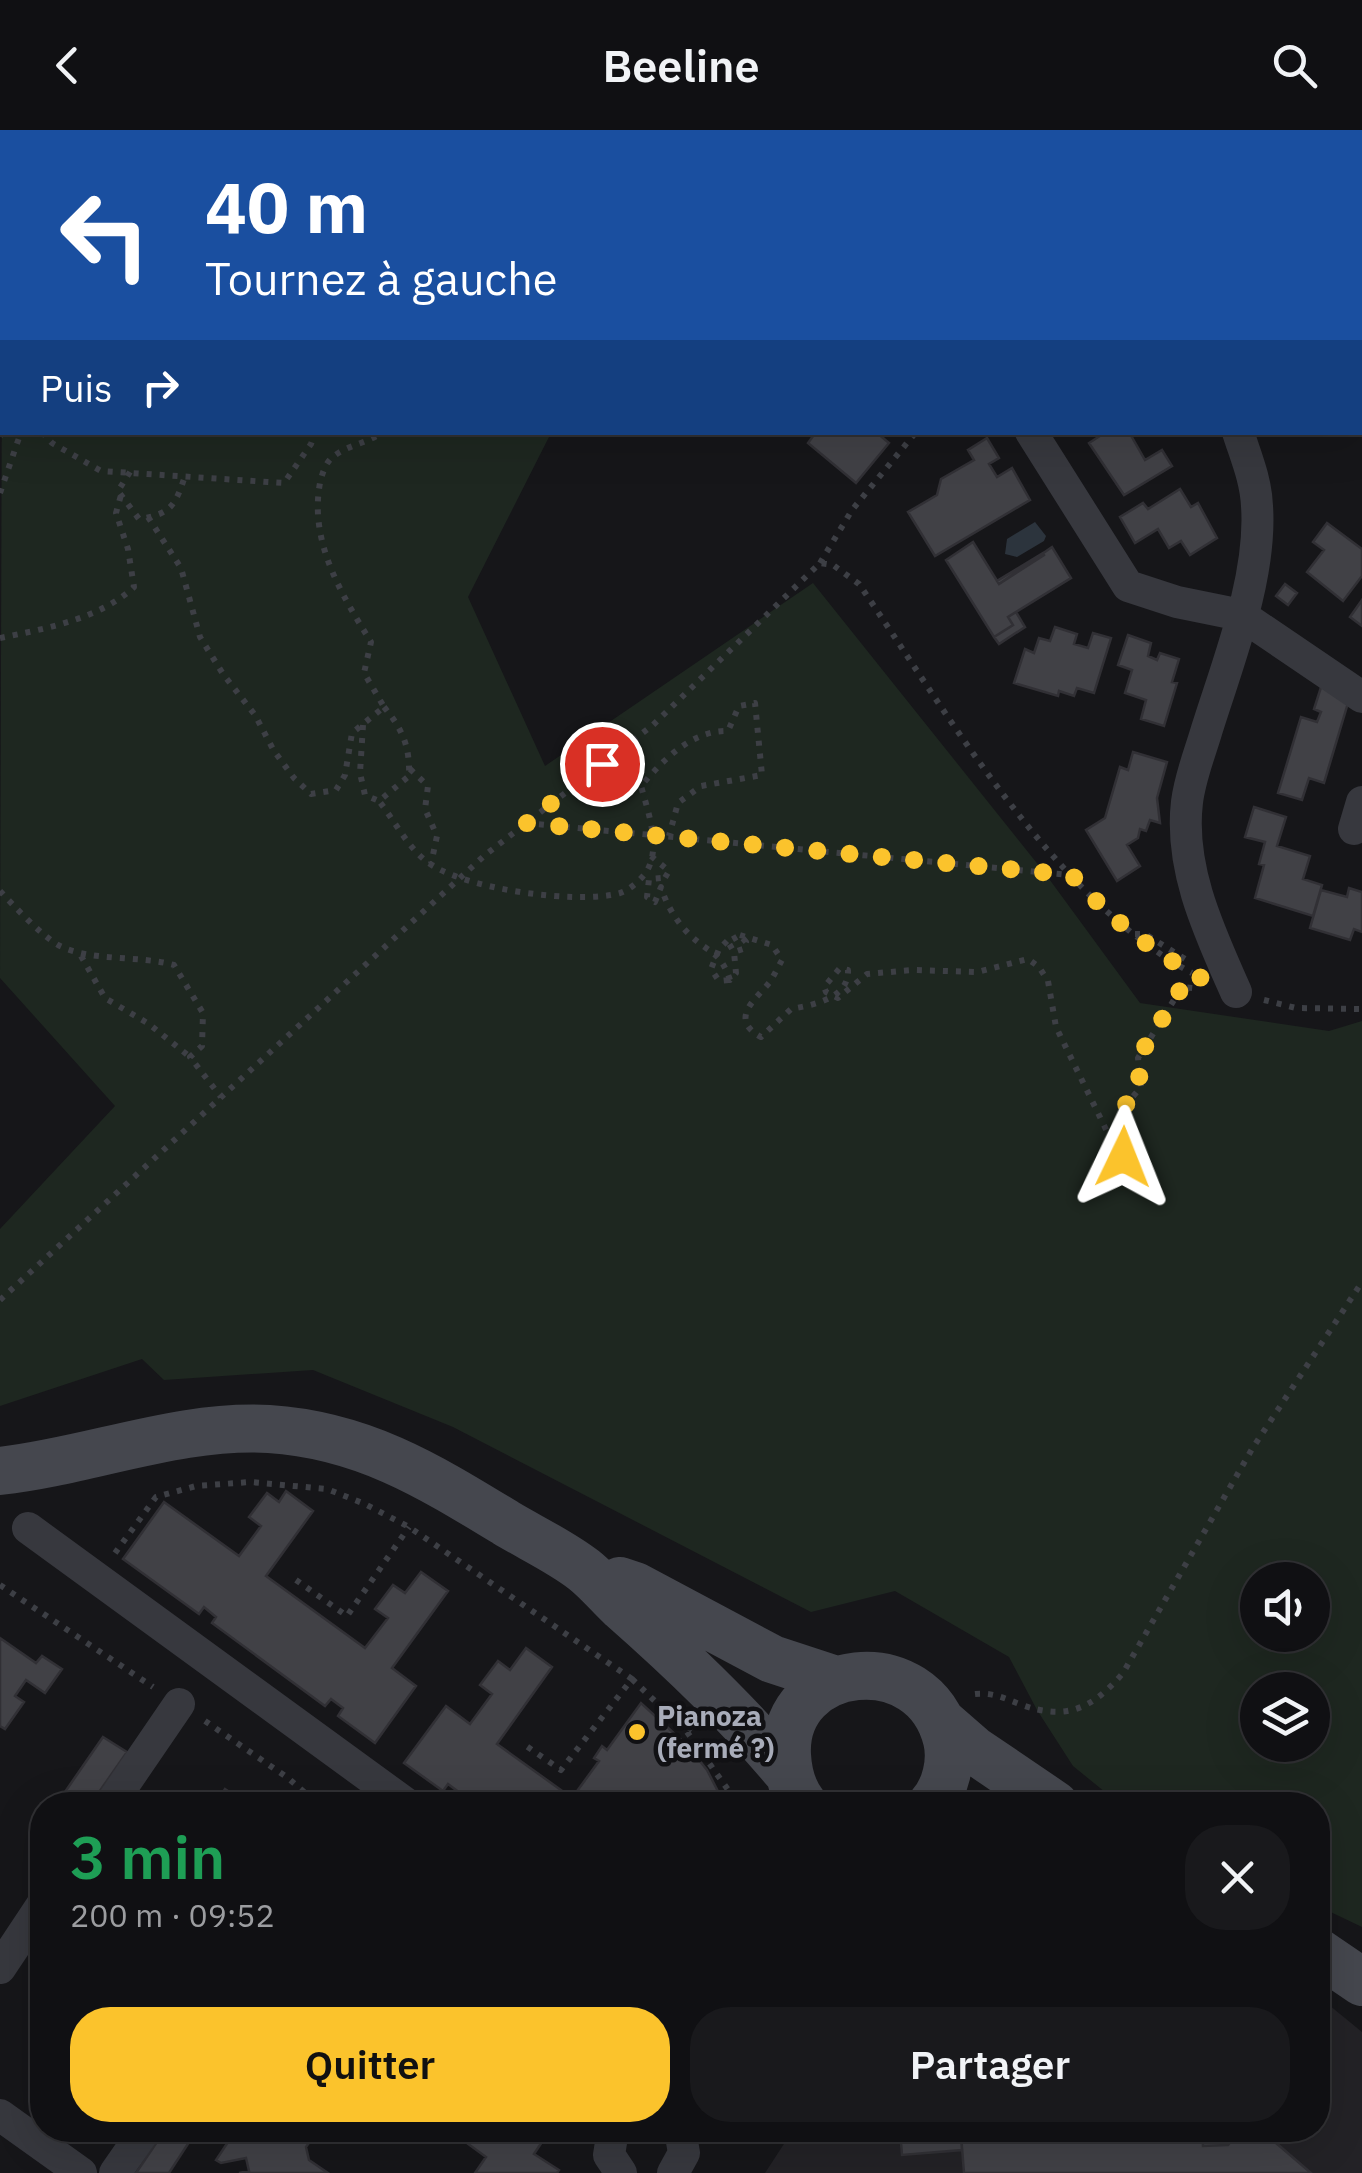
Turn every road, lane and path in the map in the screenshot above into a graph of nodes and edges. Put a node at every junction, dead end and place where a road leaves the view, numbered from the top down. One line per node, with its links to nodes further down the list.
1 (20, 435): 10 (path)
2 (44, 435): 8 (path)
3 (315, 435): 9 (path)
4 (376, 435): 17 (path)
5 (914, 435): 13 (path)
6 (1033, 435): 14 (street)
7 (1239, 435): 14 (street)
8 (130, 472): 9 (path); 11 (path)
9 (185, 476): 12 (path)
10 (0, 493)
11 (122, 495): 12 (path); 15 (path)
12 (148, 517): 18 (path)
13 (820, 563): 21 (path); 26 (path)
14 (1240, 615): 16 (street); 33 (street)
15 (0, 638)
16 (1362, 697)
17 (384, 707): 18 (path); 19 (path)
18 (364, 724): 20 (path)
19 (409, 768): 20 (path); 25 (path)
20 (379, 801): 25 (path)
21 (526, 823): 22 (path); 27 (path)
22 (651, 834): 23 (path); 23 (path); 24 (path)
23 (669, 836): 26 (path)
24 (652, 856): 27 (path); 30 (path)
25 (431, 864): 27 (path)
26 (1072, 875): 37 (path)
27 (457, 879): 36 (path)
28 (0, 892): 35 (path)
29 (727, 942): 30 (path)
30 (717, 953): 32 (path); 32 (path)
31 (80, 956): 35 (path)
32 (730, 980): 37 (path)
33 (1236, 992): 34 (path)
34 (1362, 1009)
35 (190, 1058): 36 (path)
36 (221, 1097): 40 (path)
37 (1123, 1157): 38 (path)
38 (1145, 1176)
39 (1362, 1282): 50 (path)
40 (0, 1300)
41 (0, 1471): 44 (street)
42 (409, 1527): 45 (path); 46 (path); 47 (path)
43 (28, 1528): 45 (street)
44 (583, 1569): 48 (street); 57 (street)
45 (96, 1578): 55 (street)
46 (296, 1580)
47 (632, 1678): 52 (path); 53 (path)
48 (836, 1680): 50 (street); 58 (street)
49 (179, 1704): 54 (street)
50 (959, 1709): 59 (street); 60 (street)
51 (702, 1710): 52 (path)
52 (687, 1732): 56 (path)
53 (522, 1743)
54 (119, 1792)
55 (390, 1792)
56 (730, 1792)
57 (794, 1792)
58 (795, 1792)
59 (938, 1792)
60 (1035, 1792)
61 (30, 1923): 63 (street)
62 (1330, 1960): 64 (street)
63 (0, 1968)
64 (1362, 1982)
65 (0, 2114): 66 (street)
66 (30, 2136)
67 (39, 2142): 72 (street)
68 (137, 2142): 73 (street)
69 (609, 2142): 74 (street)
70 (682, 2142): 71 (street)
71 (680, 2171)
72 (82, 2173)
73 (115, 2173)
74 (621, 2173)

